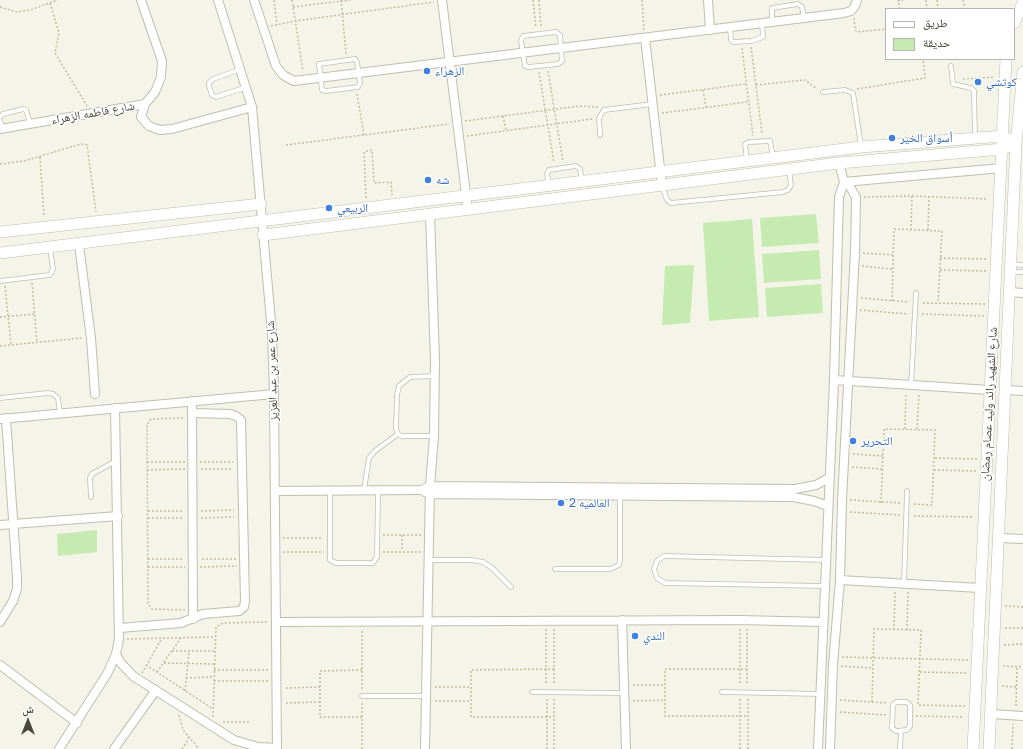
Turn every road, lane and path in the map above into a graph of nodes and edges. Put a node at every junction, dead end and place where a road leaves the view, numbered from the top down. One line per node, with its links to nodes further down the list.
1 (58, 0): 17 (path)
2 (142, 0): 62 (street, شارع فاطمه الزهراء)
3 (218, 0): 46 (street, شارع عمر بن عبد العزيز)
4 (254, 0): 29 (street)
5 (274, 0): 28 (path)
6 (292, 0): 19 (path)
7 (350, 0): 14 (path)
8 (534, 0): 33 (path)
9 (538, 0): 33 (path)
10 (642, 0): 34 (path)
11 (708, 0): 32 (street)
12 (857, 0): 21 (street)
13 (903, 0): 20 (path)
14 (341, 1): 19 (path); 22 (path)
15 (442, 1): 22 (path); 42 (street)
16 (1023, 1): 25 (street)
17 (50, 3): 18 (path); 68 (path)
18 (0, 7)
19 (293, 7): 24 (path)
20 (900, 8)
21 (851, 11): 23 (street); 31 (path)
22 (342, 15): 24 (path); 39 (path)
23 (804, 18): 26 (street); 26 (lane)
24 (295, 21): 28 (path); 51 (path)
25 (1015, 21)
26 (772, 22): 27 (street)
27 (762, 23): 30 (street); 35 (lane)
28 (277, 25): 29 (path)
29 (263, 27): 51 (street)
30 (730, 27): 32 (street); 36 (lane)
31 (885, 29)
32 (710, 30): 34 (street)
33 (539, 34): 37 (lane); 38 (lane)
34 (645, 38): 37 (street); 60 (street)
35 (751, 40): 36 (lane); 54 (path)
36 (741, 42): 53 (path)
37 (561, 48): 38 (street); 43 (lane)
38 (523, 52): 42 (street); 44 (lane)
39 (347, 60): 47 (lane); 50 (lane)
40 (923, 60): 59 (path)
41 (1006, 60): 49 (street, شارع الشهيد رائد وليد عصام رمضان)
42 (449, 61): 47 (street); 73 (street)
43 (547, 65): 44 (lane); 65 (path)
44 (538, 66): 66 (path)
45 (951, 66): 52 (lane)
46 (242, 69): 55 (street, شارع عمر بن عبد العزيز); 55 (lane)
47 (358, 72): 50 (street); 56 (lane)
48 (1023, 72): 86 (street, شارع الشهيد رائد وليد عصام رمضان)
49 (1005, 76): 52 (path); 82 (street, شارع الشهيد رائد وليد عصام رمضان)
50 (320, 77): 51 (street); 56 (lane)
51 (305, 80)
52 (952, 80): 81 (lane)
53 (746, 84): 57 (path); 61 (path)
54 (756, 85): 58 (path); 84 (path)
55 (247, 87): 63 (street, شارع عمر بن عبد العزيز)
56 (356, 88): 79 (path)
57 (703, 90): 60 (path); 64 (path)
58 (823, 92): 59 (lane)
59 (853, 93): 88 (lane)
60 (652, 100): 67 (lane); 69 (street)
61 (748, 102): 64 (path); 85 (path)
62 (145, 104): 63 (street); 68 (street, شارع فاطمه الزهراء)
63 (252, 107): 110 (street, شارع عمر بن عبد العزيز)
64 (706, 108): 69 (path)
65 (554, 109): 66 (path); 67 (path); 75 (path)
66 (545, 110): 70 (path); 76 (path)
67 (604, 110): 72 (lane)
68 (91, 113): 74 (street, شارع فاطمه الزهراء)
69 (654, 114): 100 (street)
70 (503, 116): 73 (path); 78 (path)
71 (0, 117): 74 (lane)
72 (598, 118): 75 (path); 80 (lane)
73 (457, 122): 79 (path); 83 (street)
74 (30, 124): 77 (street, شارع فاطمه الزهراء)
75 (557, 124): 76 (path); 96 (path)
76 (548, 125): 78 (path); 98 (path)
77 (1, 126)
78 (506, 131): 83 (path)
79 (364, 135): 87 (path)
80 (600, 135)
81 (974, 136): 82 (street); 88 (street)
82 (1003, 136): 86 (street); 89 (street, شارع الشهيد رائد وليد عصام رمضان)
83 (459, 137): 105 (street)
84 (763, 140): 85 (lane); 91 (lane)
85 (753, 142): 92 (lane)
86 (1020, 143): 89 (street); 132 (street, شارع الشهيد رائد وليد عصام رمضان)
87 (286, 145)
88 (861, 147): 91 (street); 93 (street)
89 (1002, 148): 93 (street); 97 (street, شارع الشهيد رائد وليد عصام رمضان)
90 (40, 156): 95 (path); 115 (path); 117 (path)
91 (773, 157): 92 (street)
92 (747, 160): 100 (street)
93 (862, 161): 94 (street)
94 (839, 163): 99 (street); 102 (street)
95 (0, 164)
96 (564, 168): 98 (lane); 101 (lane)
97 (1002, 168): 102 (street); 109 (street, شارع الشهيد رائد وليد عصام رمضان)
98 (555, 169): 103 (lane)
99 (790, 169): 104 (street); 104 (lane)
100 (661, 171): 101 (street); 104 (street)
101 (582, 181): 103 (street)
102 (844, 182): 107 (street); 157 (street)
103 (549, 185): 105 (street)
104 (662, 185): 113 (street)
105 (466, 196): 111 (street); 113 (street)
106 (912, 196): 107 (path); 108 (path); 118 (path)
107 (856, 197): 124 (street)
108 (928, 197): 109 (path); 119 (path)
109 (1000, 199): 128 (street, شارع الشهيد رائد وليد عصام رمضان)
110 (261, 204): 115 (street); 116 (street, شارع عمر بن عبد العزيز)
111 (394, 205): 112 (street); 112 (path)
112 (366, 208): 116 (street)
113 (468, 210): 114 (street)
114 (430, 214): 121 (street); 156 (street)
115 (97, 221): 117 (street)
116 (262, 221): 121 (street, شارع عمر بن عبد العزيز); 122 (street)
117 (45, 227): 120 (street)
118 (911, 230): 119 (path); 126 (path)
119 (928, 230): 127 (path)
120 (0, 232)
121 (263, 235): 164 (street, شارع عمر بن عبد العزيز)
122 (79, 244): 123 (street); 152 (street)
123 (50, 248): 125 (street); 136 (lane)
124 (855, 252): 126 (path); 130 (street)
125 (0, 253)
126 (893, 255): 131 (path)
127 (940, 258): 128 (path); 133 (path)
128 (996, 259): 134 (street, شارع الشهيد رائد وليد عصام رمضان)
129 (1023, 265): 132 (lane)
130 (854, 266): 131 (path); 141 (street)
131 (893, 268): 142 (path)
132 (1011, 268): 135 (lane); 138 (street, شارع الشهيد رائد وليد عصام رمضان)
133 (940, 270): 134 (path); 144 (path)
134 (996, 271): 145 (street, شارع الشهيد رائد وليد عصام رمضان)
135 (1023, 272)
136 (31, 278): 137 (lane); 147 (path)
137 (2, 280): 150 (path)
138 (1010, 292): 140 (street); 161 (street, شارع الشهيد رائد وليد عصام رمضان)
139 (916, 293): 143 (lane)
140 (1023, 293)
141 (853, 297): 142 (path); 146 (street)
142 (892, 301): 143 (path)
143 (915, 302): 144 (path); 148 (lane)
144 (938, 303): 145 (path)
145 (994, 304): 149 (street, شارع الشهيد رائد وليد عصام رمضان)
146 (852, 309): 148 (path); 158 (street)
147 (35, 314): 150 (path); 153 (path)
148 (915, 314): 149 (path); 159 (lane)
149 (993, 316): 160 (street, شارع الشهيد رائد وليد عصام رمضان)
150 (8, 317): 151 (path); 154 (path)
151 (0, 318)
152 (91, 338): 153 (path); 163 (street)
153 (38, 343): 154 (path)
154 (11, 345): 155 (path)
155 (0, 346)
156 (435, 376): 173 (lane); 174 (street)
157 (834, 380): 158 (street); 184 (street)
158 (849, 381): 159 (street); 175 (street)
159 (912, 386): 160 (street); 171 (path); 172 (path)
160 (990, 390): 178 (street, شارع الشهيد رائد وليد عصام رمضان)
161 (1007, 390): 162 (street); 205 (street, شارع الشهيد رائد وليد عصام رمضان)
162 (1023, 392)
163 (95, 394)
164 (274, 394): 166 (street); 188 (street, شارع عمر بن عبد العزيز)
165 (0, 398): 168 (lane)
166 (192, 401): 167 (street); 169 (street)
167 (115, 408): 168 (street); 179 (street)
168 (60, 413): 170 (street)
169 (192, 416): 221 (street); 221 (path); 222 (street)
170 (3, 418): 198 (street)
171 (905, 429): 172 (path); 176 (path)
172 (917, 430): 177 (path)
173 (398, 434): 174 (lane); 185 (lane)
174 (434, 436): 187 (street)
175 (844, 454): 176 (path); 180 (street)
176 (883, 456): 181 (path)
177 (934, 458): 178 (path); 182 (path)
178 (987, 459): 183 (street, شارع الشهيد رائد وليد عصام رمضان)
179 (116, 461): 192 (lane); 197 (street)
180 (844, 466): 181 (path); 193 (street)
181 (882, 469): 194 (path)
182 (934, 470): 183 (path); 195 (path)
183 (986, 471): 218 (street, شارع الشهيد رائد وليد عصام رمضان)
184 (829, 478): 191 (street); 196 (street)
185 (364, 490): 186 (street); 189 (street)
186 (378, 490): 187 (street); 200 (lane)
187 (430, 490): 191 (street); 202 (street)
188 (275, 491): 189 (street); 203 (street, شارع عمر بن عبد العزيز)
189 (330, 491): 204 (lane)
190 (907, 491): 195 (lane)
191 (620, 492): 196 (street); 213 (lane)
192 (91, 497)
193 (842, 500): 194 (path); 214 (street)
194 (881, 502): 195 (path)
195 (906, 503): 215 (lane)
196 (828, 506): 212 (street)
197 (118, 516): 198 (street); 231 (street)
198 (14, 524): 199 (street); 227 (street)
199 (0, 525)
200 (377, 535): 201 (path); 209 (lane)
201 (402, 535): 202 (path); 210 (path)
202 (429, 535): 211 (street)
203 (275, 538): 204 (path); 207 (street, شارع عمر بن عبد العزيز)
204 (329, 538): 208 (lane)
205 (1000, 538): 206 (street); 219 (street, شارع الشهيد رائد وليد عصام رمضان)
206 (1023, 539)
207 (276, 552): 208 (path); 228 (street, شارع عمر بن عبد العزيز)
208 (329, 552): 209 (lane)
209 (377, 552): 210 (path)
210 (402, 552): 211 (path)
211 (428, 556): 217 (lane); 226 (street)
212 (826, 560): 216 (street); 216 (lane)
213 (555, 569)
214 (840, 580): 215 (street); 248 (street)
215 (903, 584): 218 (street); 233 (path); 234 (path)
216 (824, 586): 229 (street)
217 (511, 587)
218 (980, 588): 247 (street, شارع الشهيد رائد وليد عصام رمضان)
219 (996, 606): 220 (path); 230 (street, شارع الشهيد رائد وليد عصام رمضان)
220 (1023, 606)
221 (193, 610): 222 (street)
222 (193, 619): 231 (street)
223 (622, 620): 224 (street); 226 (street); 283 (street)
224 (744, 620): 229 (street); 259 (path); 260 (path)
225 (362, 621): 226 (street); 228 (street); 263 (path)
226 (427, 621): 285 (street)
227 (0, 622)
228 (276, 622): 235 (path); 262 (street, شارع عمر بن عبد العزيز)
229 (823, 622): 284 (street)
230 (995, 627): 232 (path); 240 (street, شارع الشهيد رائد وليد عصام رمضان)
231 (120, 628): 238 (street)
232 (1023, 628)
233 (894, 630): 234 (path); 245 (path)
234 (907, 630): 246 (path)
235 (214, 637): 237 (path); 243 (path)
236 (162, 638): 237 (path); 238 (path); 253 (path)
237 (182, 638): 241 (path)
238 (119, 639): 244 (street)
239 (1023, 644): 240 (path)
240 (994, 645): 254 (street, شارع الشهيد رائد وليد عصام رمضان)
241 (172, 651): 242 (path); 249 (path)
242 (189, 651): 243 (path); 250 (path)
243 (214, 651): 251 (path)
244 (116, 654): 269 (street); 308 (street)
245 (873, 658): 246 (path); 248 (path); 257 (path)
246 (920, 660): 247 (path); 265 (path)
247 (977, 660): 266 (street, شارع الشهيد رائد وليد عصام رمضان)
248 (834, 661): 257 (path); 288 (street)
249 (164, 663): 250 (path); 264 (path)
250 (188, 663): 251 (path); 268 (path)
251 (214, 664): 261 (path)
252 (0, 665): 308 (street)
253 (146, 665): 264 (path); 269 (path)
254 (993, 666): 255 (path); 273 (street, شارع الشهيد رائد وليد عصام رمضان)
255 (1017, 666): 256 (path); 274 (path)
256 (1023, 666)
257 (872, 668): 291 (path)
258 (554, 669): 275 (path)
259 (740, 669): 260 (path); 272 (path); 281 (path)
260 (748, 669): 282 (path)
261 (214, 670): 262 (path); 267 (path)
262 (276, 670): 271 (street, شارع عمر بن عبد العزيز)
263 (362, 670): 276 (path); 286 (path)
264 (157, 672): 278 (path)
265 (920, 672): 266 (path); 295 (path)
266 (976, 673): 295 (street, شارع الشهيد رائد وليد عصام رمضان)
267 (214, 677): 268 (path); 270 (path)
268 (186, 678): 278 (path)
269 (138, 679): 277 (street)
270 (214, 681): 271 (path); 296 (path)
271 (276, 685): 276 (path); 292 (street, شارع عمر بن عبد العزيز)
272 (665, 685): 283 (path); 287 (path)
273 (992, 686): 274 (path); 298 (street, شارع الشهيد رائد وليد عصام رمضان)
274 (1017, 686): 303 (path)
275 (471, 687): 285 (path); 289 (path)
276 (320, 688): 290 (path)
277 (156, 690): 294 (street); 315 (street)
278 (186, 691): 296 (path)
279 (532, 692): 283 (lane)
280 (722, 692): 281 (lane)
281 (740, 692): 282 (lane); 300 (path)
282 (748, 692): 284 (lane); 301 (path)
283 (624, 693): 287 (path); 319 (street)
284 (821, 694): 322 (street)
285 (426, 695): 286 (lane); 289 (path); 318 (street)
286 (362, 696): 304 (path)
287 (665, 700): 300 (path)
288 (832, 700): 291 (path); 297 (street)
289 (471, 701): 305 (path)
290 (320, 702): 292 (path); 304 (path)
291 (872, 702): 293 (path)
292 (276, 703): 313 (street, شارع عمر بن عبد العزيز)
293 (894, 703): 299 (lane); 302 (lane)
294 (180, 706): 309 (street); 311 (path)
295 (975, 706): 306 (street, شارع الشهيد رائد وليد عصام رمضان)
296 (213, 708): 309 (path)
297 (831, 712): 299 (path); 323 (street)
298 (991, 714): 303 (street); 326 (street, شارع الشهيد رائد وليد عصام رمضان)
299 (892, 715): 310 (lane)
300 (740, 716): 301 (path); 320 (path)
301 (748, 716): 321 (path)
302 (910, 716): 306 (path); 310 (lane)
303 (1017, 716): 327 (path)
304 (362, 717): 317 (path)
305 (554, 717)
306 (974, 718): 325 (street, شارع الشهيد رائد وليد عصام رمضان)
307 (251, 722): 309 (path)
308 (77, 723): 314 (street)
309 (213, 724): 313 (street)
310 (901, 730): 324 (lane)
311 (189, 738): 312 (path); 316 (path)
312 (197, 748)
313 (277, 748)
314 (59, 749)
315 (114, 749)
316 (182, 749)
317 (362, 749)
318 (424, 749)
319 (626, 749)
320 (740, 749)
321 (748, 749)
322 (818, 749)
323 (830, 749)
324 (900, 749)
325 (972, 749)
326 (989, 749)
327 (1012, 749)

